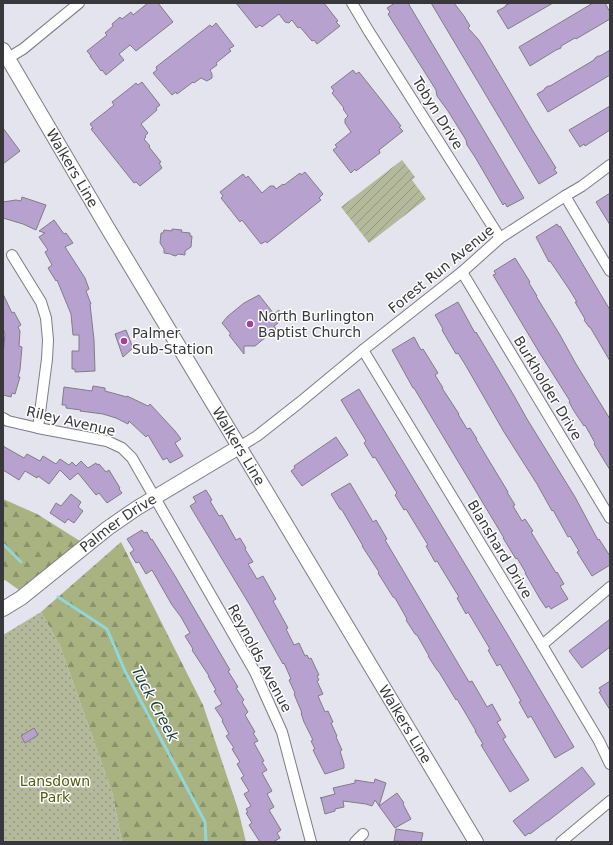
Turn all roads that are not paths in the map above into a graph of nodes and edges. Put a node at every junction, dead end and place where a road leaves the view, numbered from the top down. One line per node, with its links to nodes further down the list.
1 (79, 3): 3 (street)
2 (352, 3): 6 (street, Tobyn Drive)
3 (6, 54): 13 (main road, Walkers Line)
4 (610, 164): 5 (street, Forest Run Avenue)
5 (565, 196): 6 (street, Forest Run Avenue); 8 (street)
6 (500, 238): 9 (street, Forest Run Avenue)
7 (12, 255): 12 (street)
8 (610, 271)
9 (462, 272): 10 (street, Forest Run Avenue); 15 (street, Burkholder Drive)
10 (363, 350): 13 (street, Forest Run Avenue); 18 (street, Blanshard Drive)
11 (3, 418): 12 (street, Riley Avenue)
12 (38, 428): 14 (street, Riley Avenue)
13 (239, 447): 14 (main road, Palmer Drive); 24 (main road, Walkers Line)
14 (156, 498): 17 (main road, Palmer Drive); 22 (street, Reynolds Avenue)
15 (610, 518)
16 (610, 587): 18 (street)
17 (3, 609)
18 (542, 645): 19 (street, Blanshard Drive)
19 (610, 764)
20 (610, 801): 25 (street)
21 (362, 834): 23 (street)
22 (311, 842)
23 (355, 842)
24 (476, 842)
25 (560, 842)

